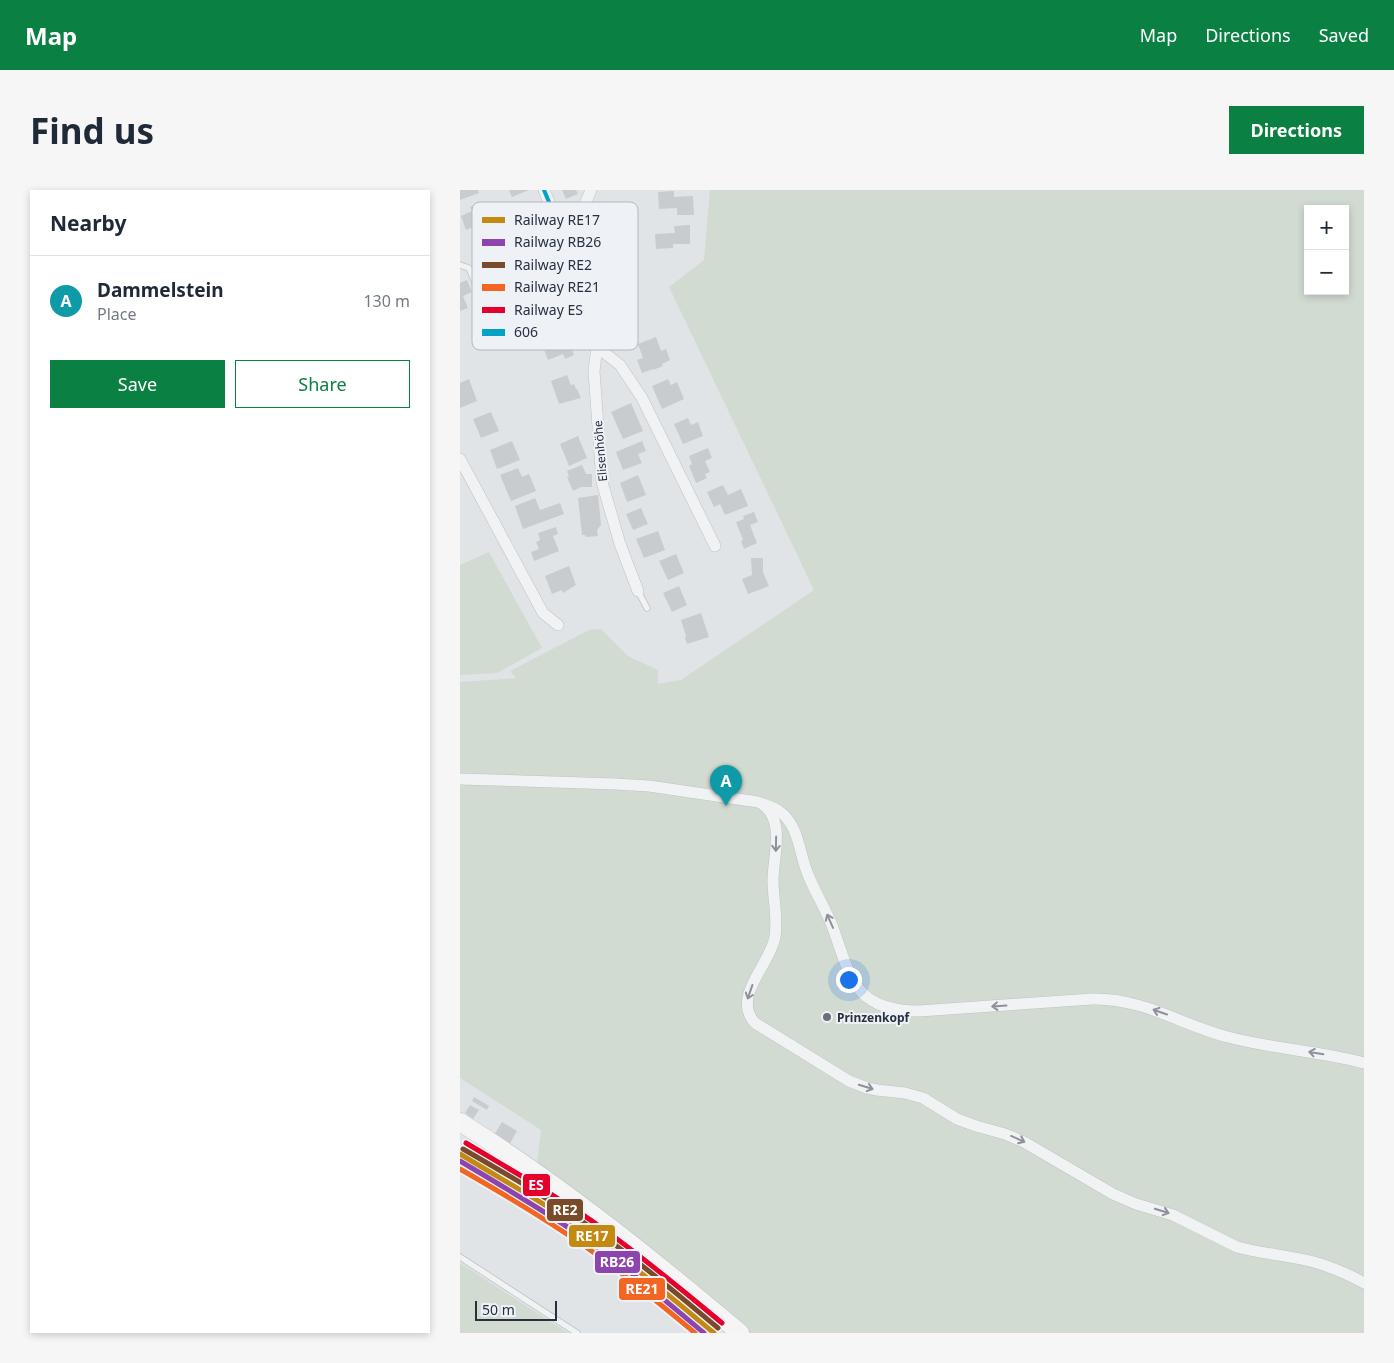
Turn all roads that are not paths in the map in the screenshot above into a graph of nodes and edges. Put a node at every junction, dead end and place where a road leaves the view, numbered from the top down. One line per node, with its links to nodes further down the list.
1 (544, 190): 3 (street, Elisenhöhe)
2 (592, 190): 4 (street)
3 (549, 202)
4 (586, 202)
5 (460, 265): 6 (lane)
6 (472, 275)
7 (597, 350): 11 (street, Elisenhöhe)
8 (601, 350): 10 (street)
9 (460, 459): 13 (street)
10 (715, 546)
11 (638, 591): 12 (lane, Elisenhöhe)
12 (647, 608)
13 (558, 624)
14 (460, 779): 15 (street)
15 (758, 802): 16 (street, one-way to 15); 19 (street, one-way to 19)
16 (1364, 1063)
17 (460, 1122): 21 (main road)
18 (460, 1257): 20 (lane)
19 (1364, 1283)
20 (577, 1333)
21 (740, 1333)

